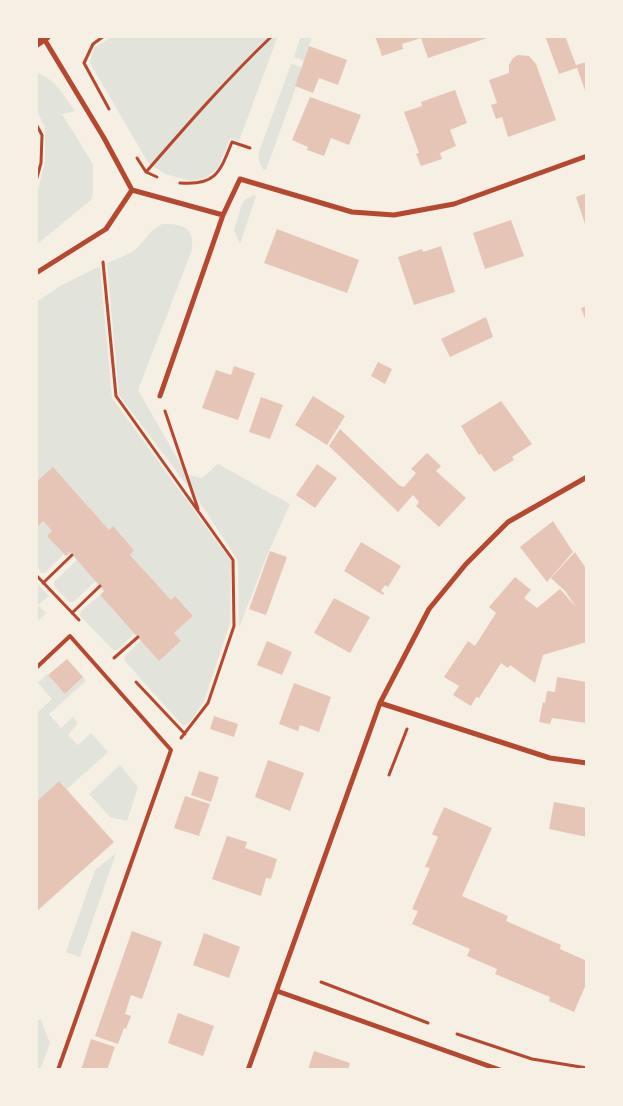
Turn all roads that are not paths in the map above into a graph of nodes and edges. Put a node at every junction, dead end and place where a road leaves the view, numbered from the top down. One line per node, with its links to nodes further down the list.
1 (42, 38): 3 (street)
2 (587, 156): 4 (street)
3 (132, 190): 4 (street); 5 (street)
4 (223, 215): 6 (street)
5 (36, 273)
6 (160, 396)
7 (587, 477): 9 (street)
8 (36, 668): 12 (lane)
9 (380, 703): 10 (street); 11 (street)
10 (587, 763)
11 (277, 991): 13 (street); 14 (street)
12 (58, 1070)
13 (248, 1070)
14 (500, 1070)

